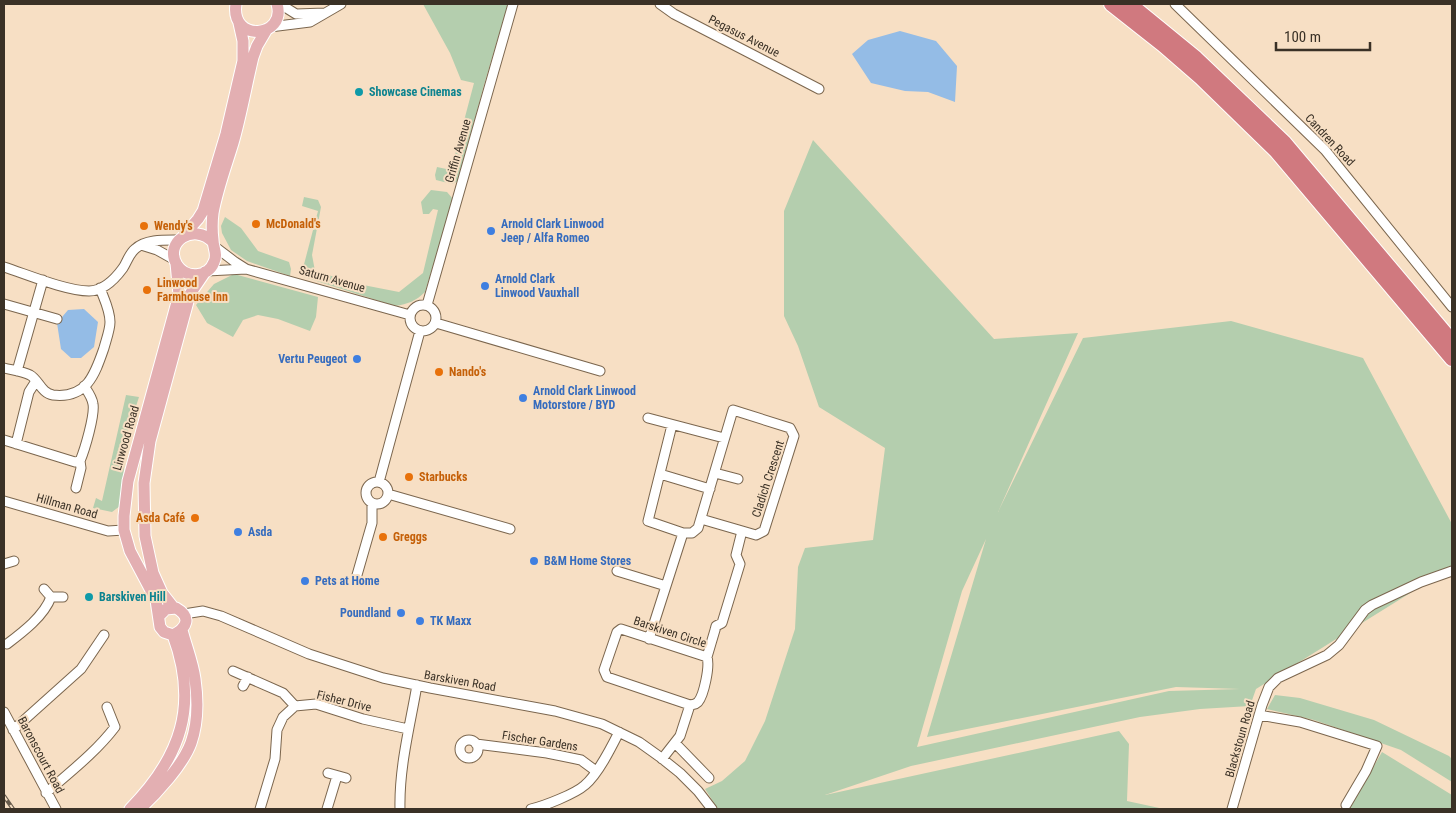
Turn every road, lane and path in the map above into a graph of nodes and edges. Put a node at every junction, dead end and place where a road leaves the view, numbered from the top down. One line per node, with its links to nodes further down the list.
1 (236, 4): 10 (main road)
2 (279, 4): 9 (street); 11 (main road)
3 (513, 4): 23 (street, Griffin Avenue)
4 (660, 4): 12 (street, Pegasus Avenue)
5 (1111, 4): 31 (highway)
6 (1130, 4): 30 (highway)
7 (1175, 4): 24 (street, Candren Road)
8 (338, 5): 9 (street)
9 (325, 13): 11 (street)
10 (239, 23): 11 (main road); 13 (main road)
11 (269, 28): 14 (main road)
12 (819, 89)
13 (180, 239): 14 (main road); 15 (street); 16 (main road)
14 (214, 244): 18 (street, Saturn Avenue); 19 (main road)
15 (141, 245): 16 (street); 21 (street)
16 (176, 261): 19 (main road); 40 (main road, Linwood Road)
17 (4, 267): 20 (street)
18 (246, 269): 19 (street, Saturn Avenue); 26 (street, Saturn Avenue)
19 (206, 272): 40 (main road, Linwood Road)
20 (43, 280): 21 (street); 25 (street)
21 (100, 288): 36 (street)
22 (4, 304): 25 (street)
23 (426, 305): 26 (street); 28 (street)
24 (1452, 307)
25 (31, 311): 27 (street); 33 (street)
26 (410, 315): 29 (street)
27 (57, 319)
28 (436, 322): 29 (street); 34 (street)
29 (420, 331): 47 (street)
30 (1452, 341)
31 (1452, 359)
32 (4, 368): 33 (street)
33 (17, 371): 35 (street)
34 (600, 372)
35 (36, 381): 36 (street); 42 (street)
36 (84, 386): 43 (street)
37 (648, 418): 38 (street)
38 (672, 425): 39 (street); 45 (street)
39 (724, 438): 44 (street); 56 (street, Cladich Crescent)
40 (145, 439): 55 (main road, Linwood Road); 67 (main road, Linwood Road)
41 (4, 440): 42 (street)
42 (16, 444): 43 (street)
43 (80, 461): 48 (street)
44 (715, 472): 46 (street); 49 (street)
45 (660, 474): 49 (street); 57 (street)
46 (738, 479)
47 (379, 482): 50 (street); 52 (street)
48 (76, 488)
49 (710, 489): 53 (street)
50 (388, 494): 52 (street); 54 (street)
51 (4, 501): 55 (street, Hillman Road)
52 (372, 503): 62 (street)
53 (701, 519): 56 (street, Cladich Crescent); 57 (street)
54 (510, 528)
55 (124, 530): 69 (main road, Linwood Road)
56 (742, 531): 75 (street)
57 (683, 532): 63 (street)
58 (14, 561): 59 (street)
59 (4, 564)
60 (617, 571): 63 (street)
61 (1452, 571): 84 (street, Blackstoun Road)
62 (357, 575)
63 (666, 586): 72 (street)
64 (44, 589): 66 (street)
65 (63, 596): 66 (street)
66 (51, 597): 73 (street)
67 (173, 607): 68 (main road); 69 (main road)
68 (184, 614): 70 (main road); 78 (street, Barskiven Road)
69 (159, 616): 70 (main road)
70 (178, 633): 97 (main road); 98 (main road)
71 (104, 634): 86 (street)
72 (649, 638): 75 (street, Barskiven Circle); 80 (street, Barskiven Circle)
73 (5, 642): 74 (street)
74 (4, 653)
75 (707, 657): 80 (street, Barskiven Circle)
76 (233, 670): 77 (street)
77 (248, 677): 79 (street); 81 (street)
78 (417, 685): 85 (street); 87 (street, Barskiven Road)
79 (243, 686)
80 (690, 705): 88 (street, Barskiven Circle)
81 (296, 706): 85 (street, Fisher Drive); 99 (street)
82 (107, 707): 94 (street)
83 (4, 712): 86 (street, Baronscourt Road)
84 (1259, 715): 95 (street); 104 (street, Blackstoun Road)
85 (408, 729): 101 (street)
86 (13, 730): 94 (street, Baronscourt Road)
87 (619, 732): 90 (street, Barskiven Road); 91 (street)
88 (675, 743): 90 (street, Barskiven Circle); 93 (street)
89 (476, 744): 91 (street, Fischer Gardens)
90 (662, 759): 103 (street, Barskiven Road)
91 (596, 771): 102 (street)
92 (328, 773): 100 (street)
93 (709, 778)
94 (46, 793): 96 (street, Baronscourt Road)
95 (1346, 804)
96 (56, 809)
97 (130, 809)
98 (140, 809)
99 (260, 809)
100 (327, 809)
101 (400, 809)
102 (531, 809)
103 (712, 809)
104 (1232, 809)

